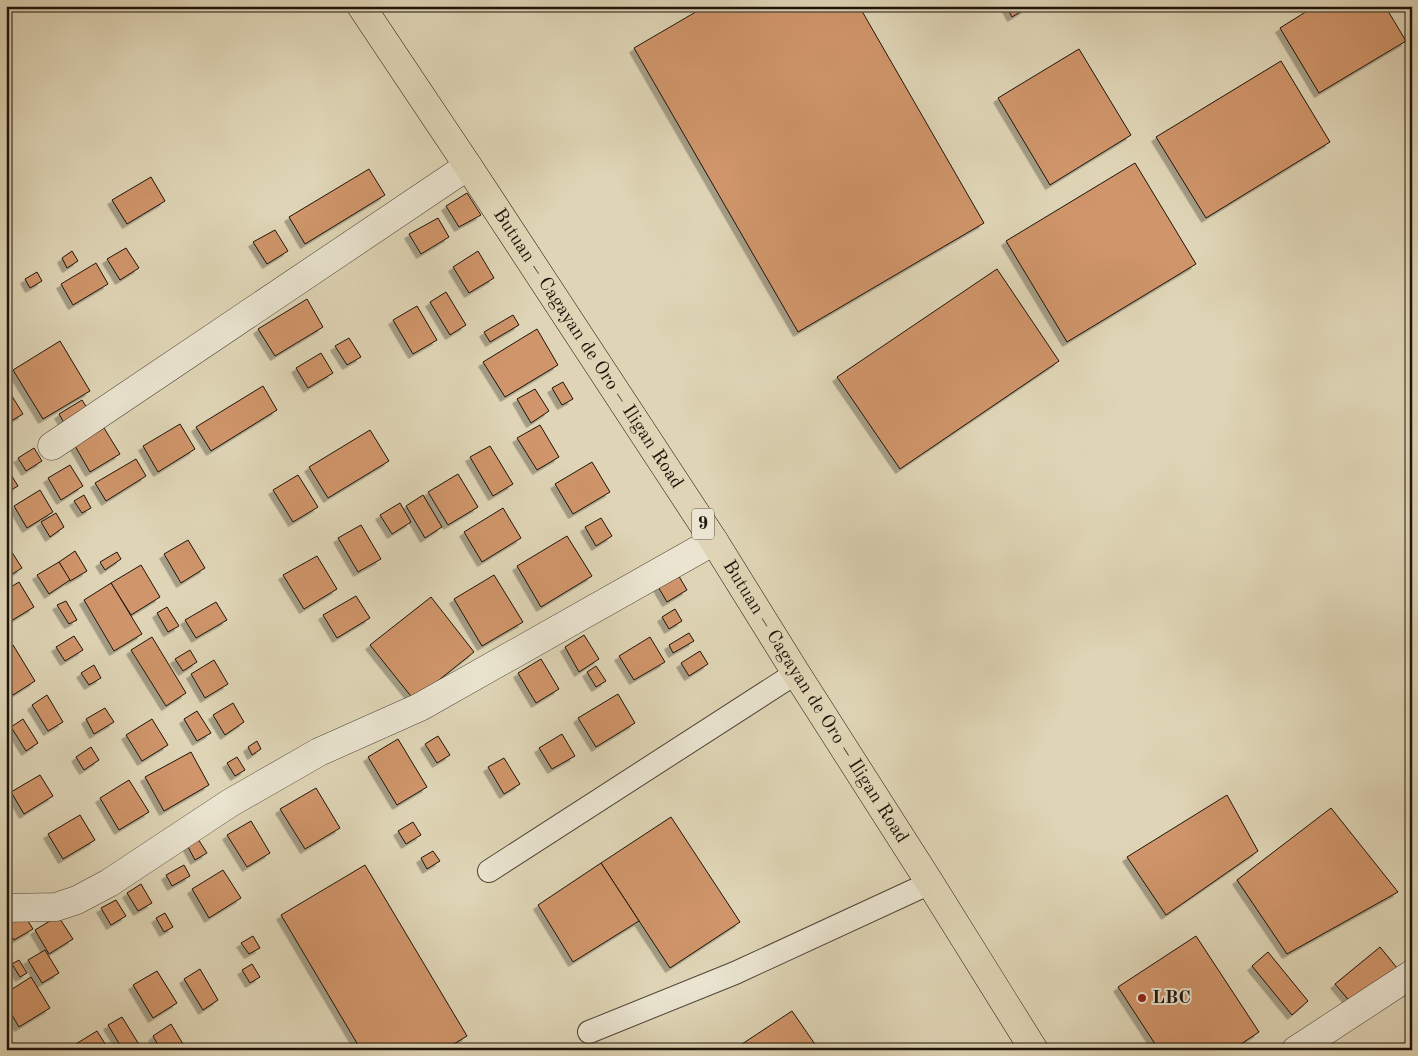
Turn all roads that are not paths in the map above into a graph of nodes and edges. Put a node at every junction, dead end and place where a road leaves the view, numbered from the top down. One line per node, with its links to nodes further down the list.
1 (361, 6): 2 (highway, Butuan – Cagayan de Oro – Iligan Road / 9)
2 (468, 166): 3 (street); 4 (highway, Butuan – Cagayan de Oro – Iligan Road / 9)
3 (52, 446)
4 (714, 541): 5 (highway, Butuan – Cagayan de Oro – Iligan Road / 9); 8 (street)
5 (796, 673): 6 (lane); 7 (highway, Butuan – Cagayan de Oro – Iligan Road / 9)
6 (489, 871)
7 (930, 882): 10 (lane); 11 (highway, Butuan – Cagayan de Oro – Iligan Road / 9)
8 (6, 908)
9 (1412, 974): 12 (street)
10 (590, 1032)
11 (1034, 1050)
12 (1296, 1050)

